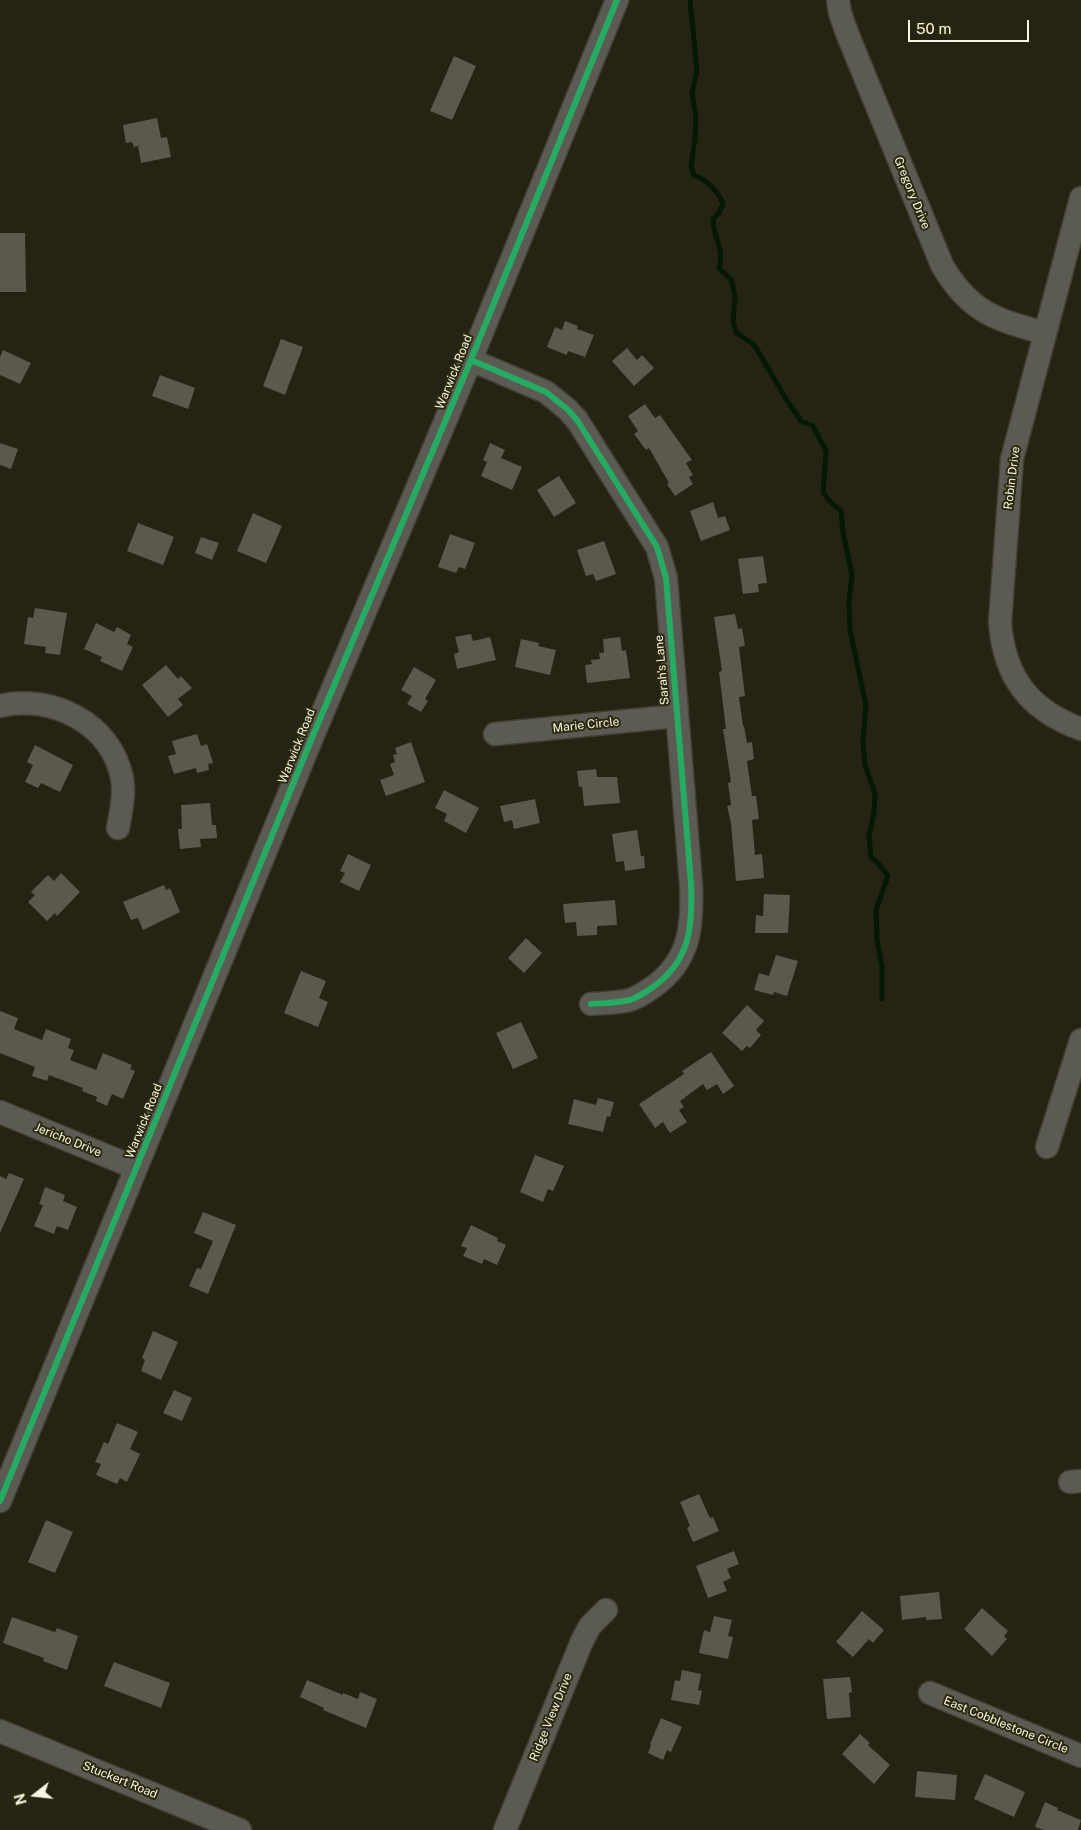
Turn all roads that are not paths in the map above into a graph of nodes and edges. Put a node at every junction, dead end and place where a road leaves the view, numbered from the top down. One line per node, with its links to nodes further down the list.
1 (617, 0): 5 (street, Warwick Road)
2 (838, 0): 4 (street, Gregory Drive)
3 (1081, 198): 4 (street, Robin Drive)
4 (1045, 333): 8 (street, Robin Drive)
5 (471, 360): 7 (street, Sarah's Lane); 15 (street, Warwick Road)
6 (0, 706): 10 (street)
7 (677, 716): 9 (street, Marie Circle); 11 (street, Sarah's Lane)
8 (1081, 729)
9 (495, 734)
10 (118, 828)
11 (591, 1004)
12 (1081, 1040): 14 (street)
13 (0, 1112): 15 (street, Jericho Drive)
14 (1047, 1147)
15 (136, 1168): 16 (street, Warwick Road)
16 (0, 1501)
17 (606, 1610): 22 (street, Ridge View Drive)
18 (930, 1693): 20 (street, East Cobblestone Circle)
19 (0, 1731): 21 (street, Stuckert Road)
20 (1081, 1756)
21 (240, 1830)
22 (505, 1830)

